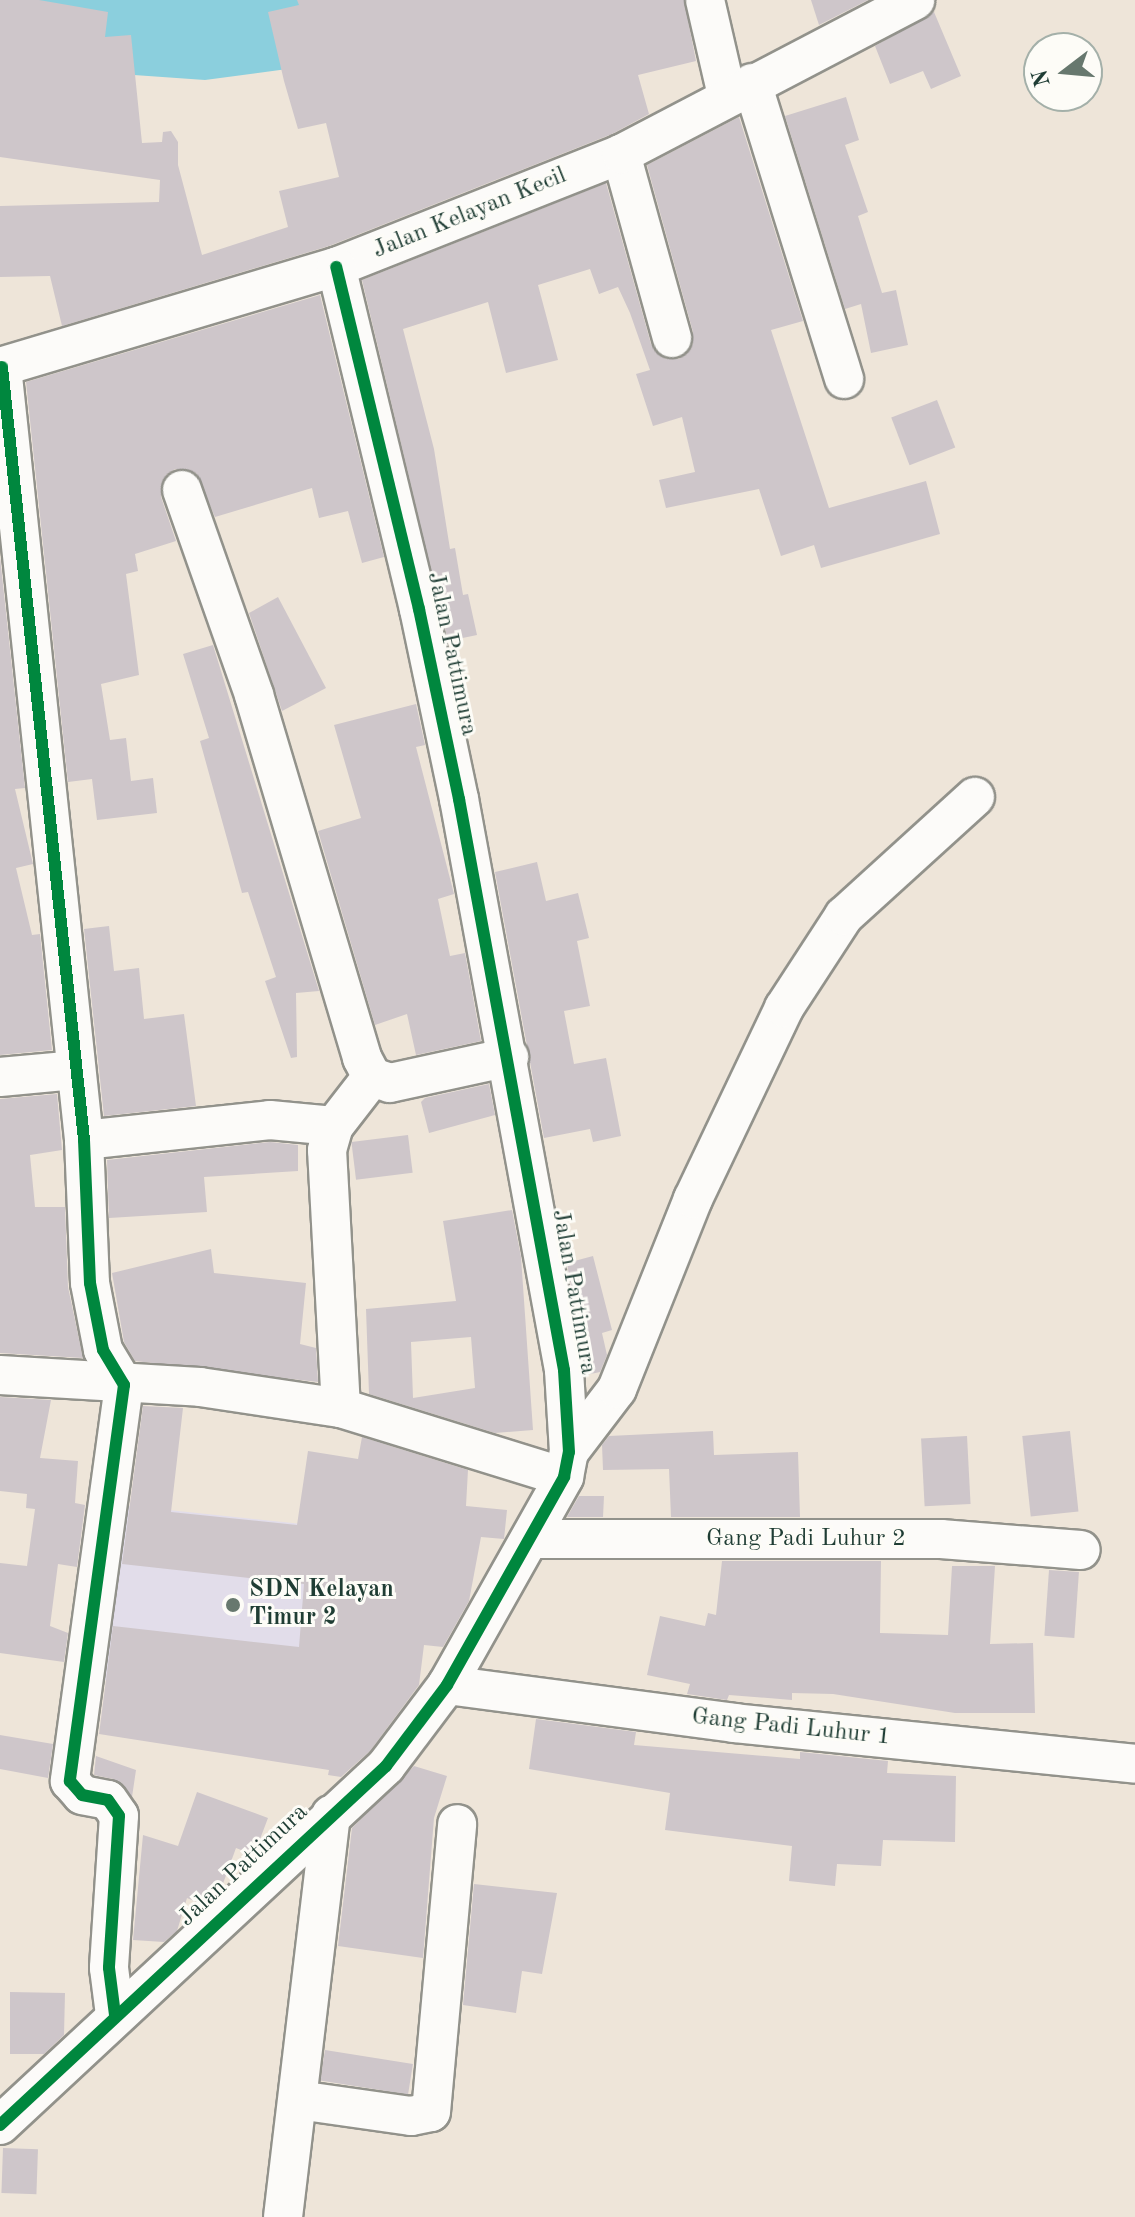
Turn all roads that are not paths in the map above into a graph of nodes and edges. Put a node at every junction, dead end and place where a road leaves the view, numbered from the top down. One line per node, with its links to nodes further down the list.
1 (705, 0): 3 (street)
2 (915, 0): 3 (street, Jalan Kelayan Kecil)
3 (740, 89): 4 (street, Jalan Kelayan Kecil); 8 (street)
4 (621, 154): 5 (street, Jalan Kelayan Kecil); 6 (street)
5 (336, 267): 7 (street, Jalan Kelayan Kecil); 11 (street, Jalan Pattimura)
6 (672, 338)
7 (1, 367): 12 (street)
8 (844, 379)
9 (182, 490): 14 (street)
10 (975, 797): 20 (street)
11 (509, 1057): 14 (street); 20 (street, Jalan Pattimura)
12 (75, 1070): 13 (street); 16 (street)
13 (0, 1077)
14 (372, 1077): 15 (street)
15 (334, 1126): 16 (street); 19 (street)
16 (84, 1140): 18 (street)
17 (0, 1375): 18 (street)
18 (124, 1385): 19 (street); 27 (street)
19 (341, 1408): 20 (street)
20 (567, 1465): 21 (street, Jalan Pattimura)
21 (530, 1539): 22 (street, Gang Padi Luhur 2); 23 (street, Jalan Pattimura)
22 (1081, 1550)
23 (447, 1685): 24 (street, Gang Padi Luhur 1); 25 (street, Jalan Pattimura)
24 (1135, 1764)
25 (331, 1815): 27 (street, Jalan Pattimura); 28 (street)
26 (457, 1824): 28 (street)
27 (115, 2015): 29 (street, Jalan Pattimura)
28 (298, 2100): 30 (street)
29 (0, 2125)
30 (283, 2217)

